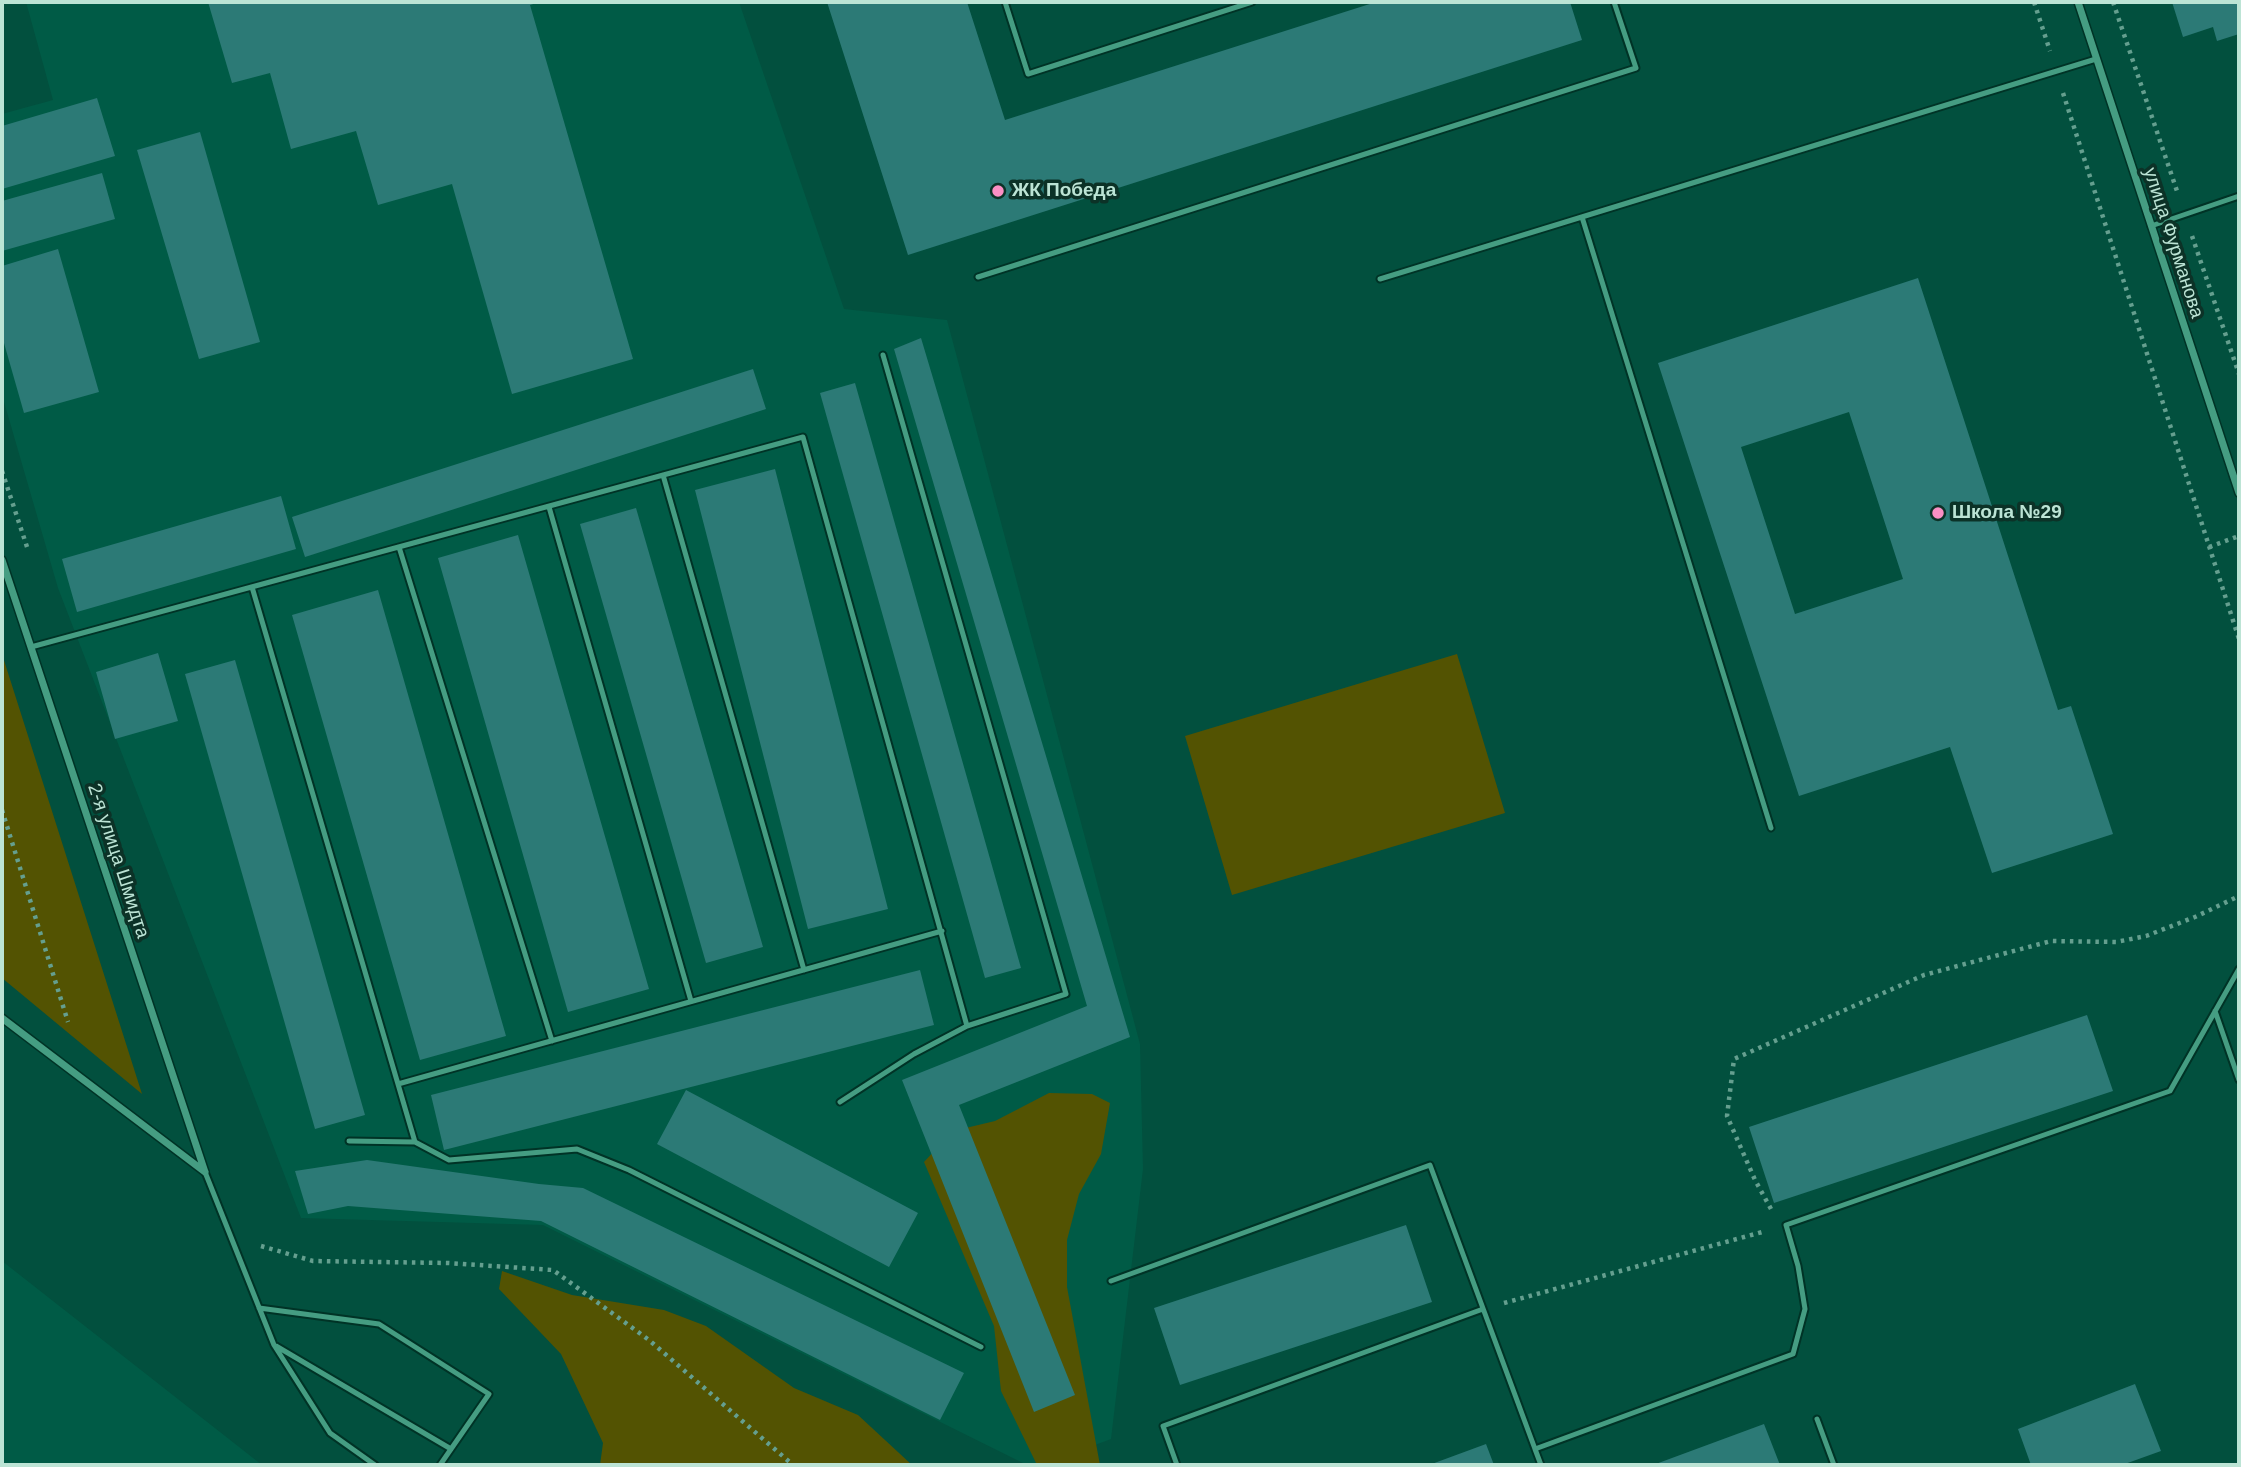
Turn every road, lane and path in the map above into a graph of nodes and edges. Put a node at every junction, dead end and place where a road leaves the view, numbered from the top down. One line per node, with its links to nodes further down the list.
1 (1005, 2): 2 (lane)
2 (1252, 2)
3 (1615, 2): 13 (lane)
4 (2034, 2): 8 (path)
5 (2078, 2): 7 (street, улица Фурманова)
6 (2113, 2): 10 (path)
7 (2096, 59): 8 (lane); 12 (street, улица Фурманова)
8 (2056, 71): 11 (lane); 23 (path)
9 (2239, 196): 10 (lane)
10 (2185, 215): 12 (lane); 16 (path)
11 (1582, 217): 14 (lane); 29 (lane)
12 (2151, 226): 18 (street, улица Фурманова)
13 (978, 277)
14 (1380, 279)
15 (883, 355): 38 (lane)
16 (2239, 374)
17 (663, 475): 20 (lane); 31 (lane); 33 (lane)
18 (2238, 483): 19 (street, улица Фурманова)
19 (2239, 493)
20 (548, 507): 22 (lane); 34 (lane)
21 (2239, 536): 23 (path)
22 (399, 547): 25 (lane); 39 (lane)
23 (2209, 547): 26 (path)
24 (2, 560): 27 (street, 2-я улица Шмидта)
25 (252, 587): 27 (lane); 41 (lane)
26 (2239, 639)
27 (31, 648): 45 (street, 2-я улица Шмидта)
28 (2, 810): 37 (path)
29 (1772, 828)
30 (2239, 896): 46 (path)
31 (942, 931): 33 (lane); 38 (lane)
32 (2239, 969): 35 (lane)
33 (804, 970): 34 (lane)
34 (691, 1001): 39 (lane)
35 (2215, 1011): 40 (lane); 46 (lane)
36 (2, 1018): 45 (street)
37 (68, 1021)
38 (967, 1026): 42 (lane)
39 (552, 1041): 41 (lane)
40 (2239, 1080)
41 (398, 1084): 44 (lane)
42 (840, 1102)
43 (349, 1141): 44 (lane)
44 (415, 1142): 52 (lane)
45 (205, 1172): 47 (lane, 2-я улица Шмидта)
46 (1786, 1225): 50 (path); 55 (lane)
47 (231, 1238): 49 (lane, 2-я улица Шмидта); 58 (path)
48 (1111, 1281): 50 (lane)
49 (259, 1308): 51 (lane, 2-я улица Шмидта); 54 (lane)
50 (1483, 1309): 55 (lane); 59 (lane)
51 (274, 1345): 54 (lane); 56 (lane, 2-я улица Шмидта)
52 (981, 1348)
53 (1817, 1419): 61 (lane)
54 (451, 1449): 57 (lane)
55 (1535, 1449): 60 (lane)
56 (375, 1465)
57 (440, 1465)
58 (793, 1465)
59 (1177, 1465)
60 (1541, 1465)
61 (1834, 1465)

